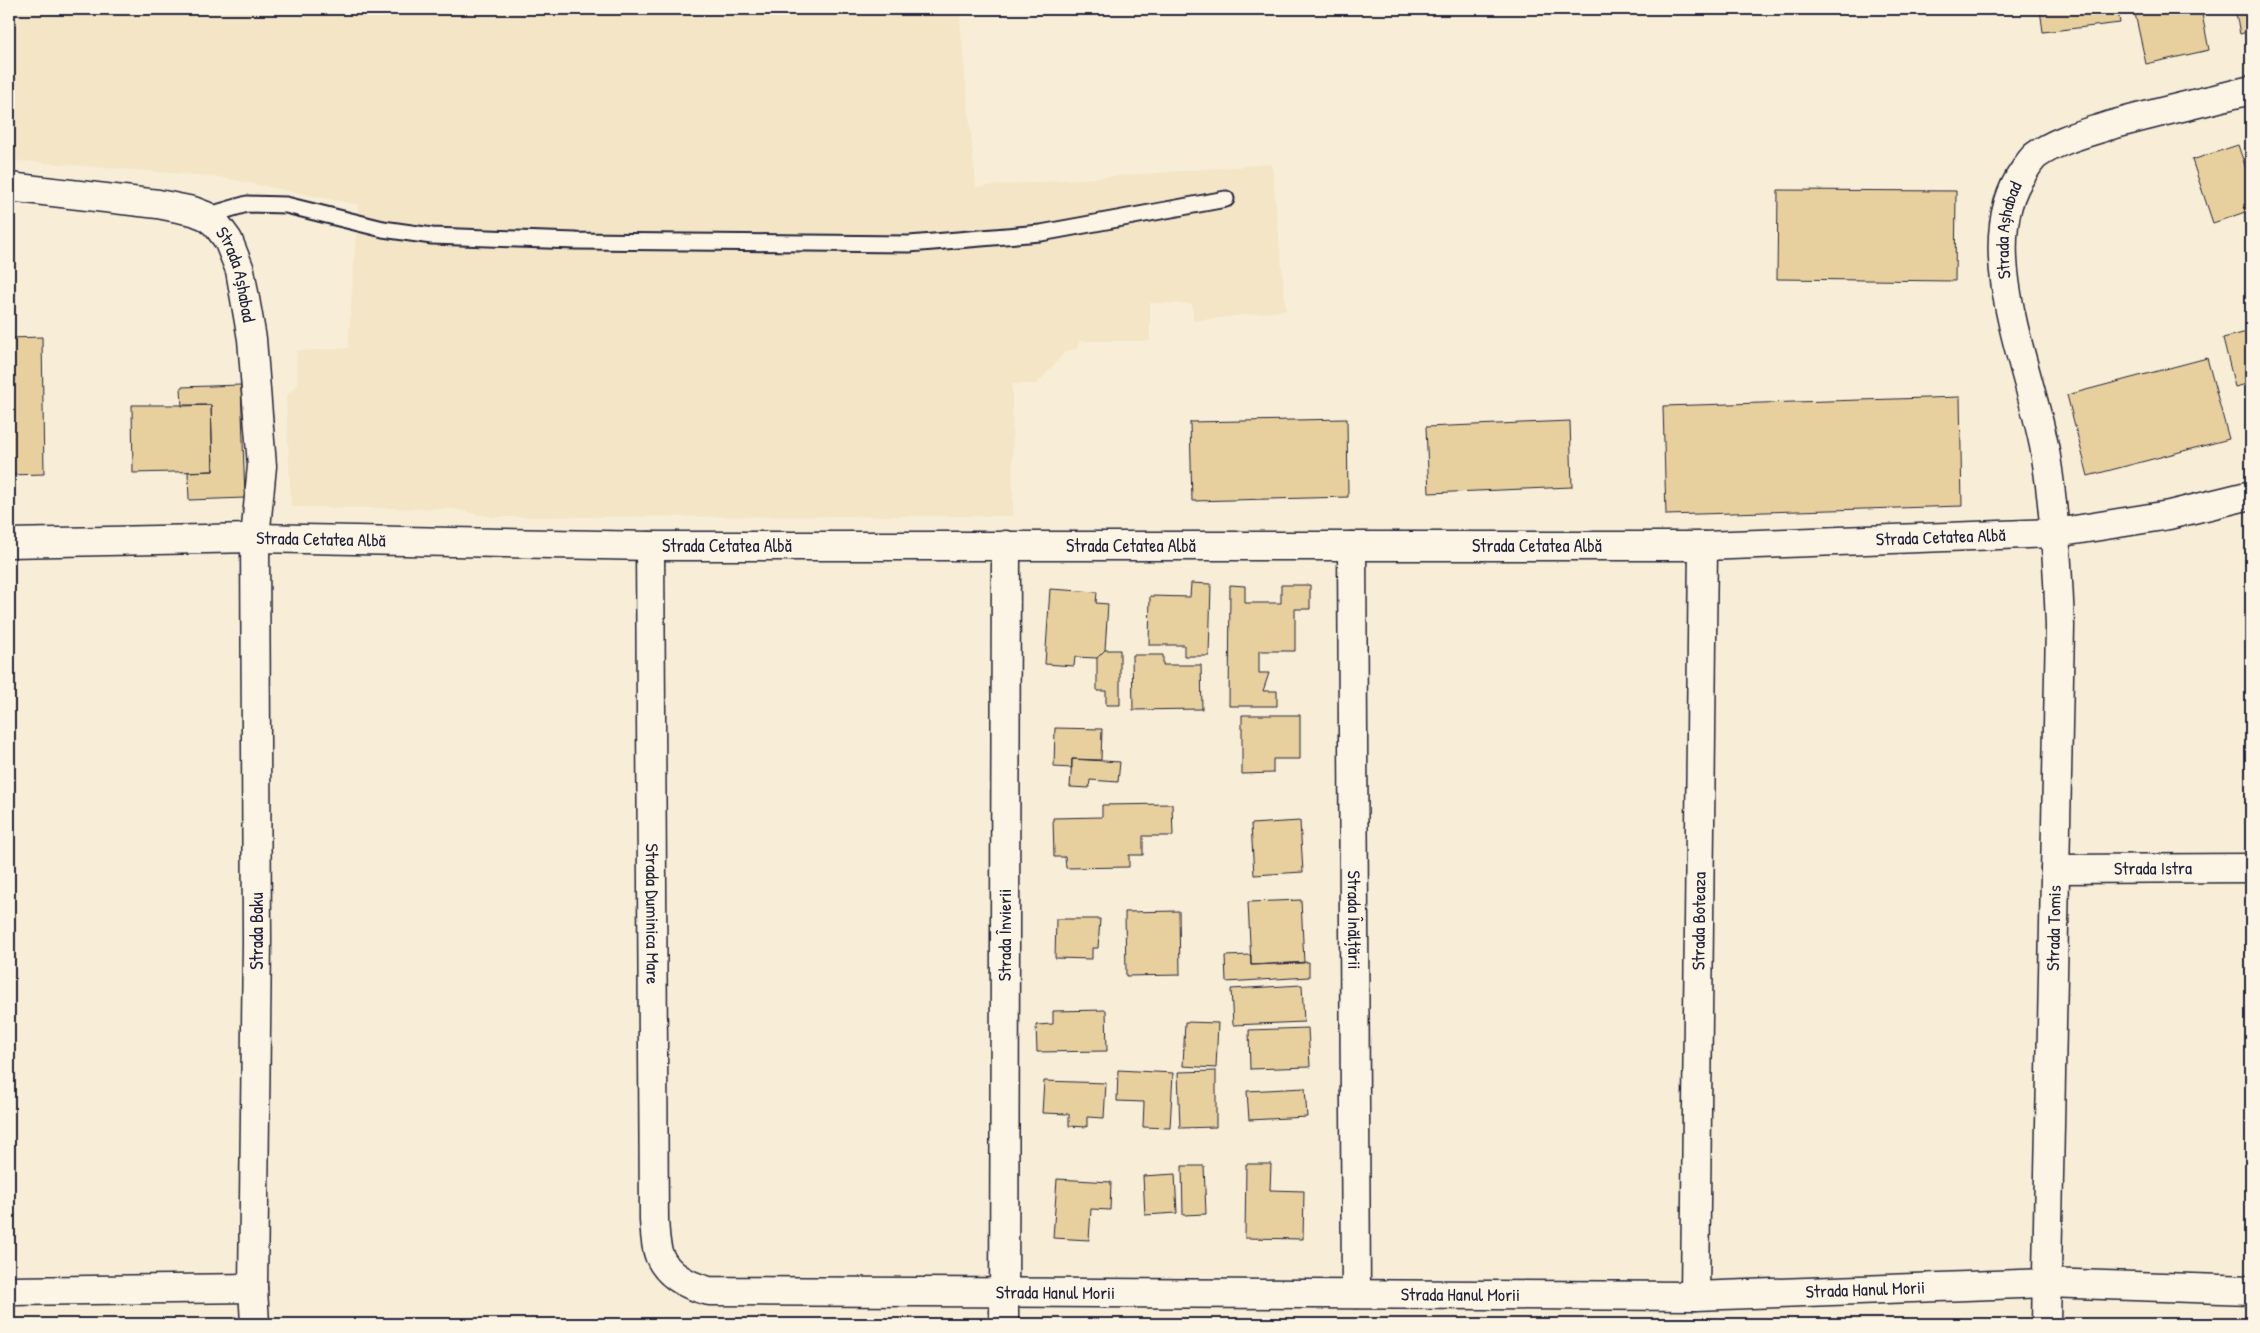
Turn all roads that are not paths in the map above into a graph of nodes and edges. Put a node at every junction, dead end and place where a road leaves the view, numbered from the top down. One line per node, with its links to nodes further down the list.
1 (2251, 90): 6 (street, Strada Așhabad)
2 (9, 187): 4 (street, Strada Așhabad)
3 (1226, 199): 4 (lane)
4 (206, 216): 7 (street, Strada Așhabad)
5 (2251, 495): 6 (street, Strada Cetatea Albă)
6 (2056, 533): 12 (street, Strada Cetatea Albă); 14 (street, Strada Tomis)
7 (255, 538): 8 (street, Strada Cetatea Albă); 10 (street, Strada Cetatea Albă); 17 (street, Strada Baku)
8 (9, 543)
9 (1006, 545): 10 (street, Strada Cetatea Albă); 11 (street, Strada Cetatea Albă); 20 (street, Strada Învierii)
10 (650, 546): 15 (street, Strada Duminica Mare)
11 (1352, 546): 12 (street, Strada Cetatea Albă); 21 (street, Strada Înălțării)
12 (1703, 546): 22 (street, Strada Boteaza)
13 (2251, 868): 14 (street, Strada Istra)
14 (2055, 869): 16 (street, Strada Tomis)
15 (674, 1276): 20 (street, Strada Hanul Morii)
16 (2046, 1283): 18 (street, Strada Hanul Morii); 22 (street, Strada Hanul Morii); 25 (street, Strada Tomis)
17 (253, 1288): 19 (street); 23 (street, Strada Baku)
18 (2251, 1290)
19 (9, 1291)
20 (1004, 1294): 21 (street, Strada Hanul Morii); 24 (street, Strada Învierii)
21 (1356, 1294): 22 (street, Strada Hanul Morii)
22 (1696, 1296)
23 (255, 1324)
24 (1004, 1324)
25 (2046, 1324)

